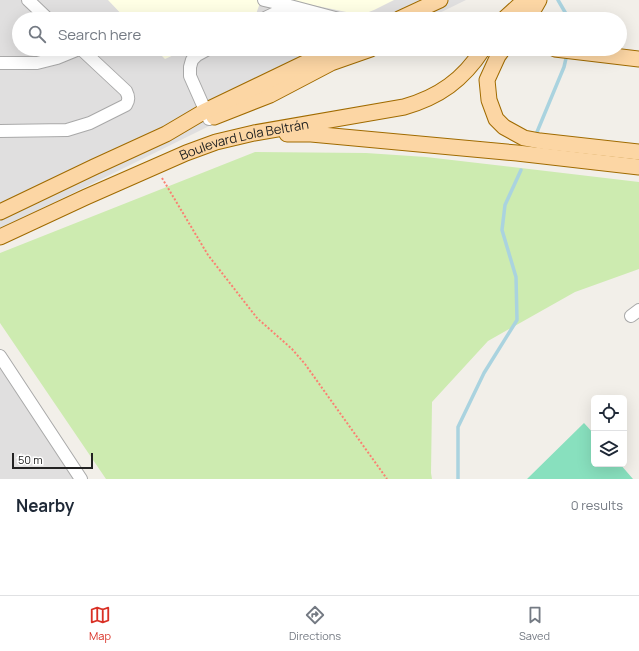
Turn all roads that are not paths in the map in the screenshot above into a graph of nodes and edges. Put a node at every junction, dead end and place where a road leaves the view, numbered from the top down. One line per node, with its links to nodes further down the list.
1 (28, 0): 8 (street)
2 (264, 0): 7 (street)
3 (440, 0): 6 (main road)
4 (525, 0): 12 (main road)
5 (539, 0): 13 (main road)
6 (419, 5): 11 (main road)
7 (290, 6): 9 (street); 10 (street)
8 (41, 12)
9 (278, 12)
10 (313, 12)
11 (409, 12)
12 (512, 12)
13 (530, 12)
14 (61, 56): 23 (street)
15 (88, 56): 25 (street)
16 (196, 56): 24 (street)
17 (321, 56): 24 (main road, Boulevard Lola Beltrán)
18 (352, 56): 24 (main road)
19 (478, 56): 26 (main road, Boulevard Lola Beltrán)
20 (498, 56): 27 (main road)
21 (614, 56): 22 (main road)
22 (639, 59)
23 (0, 63)
24 (207, 115): 29 (main road, Boulevard Lola Beltrán)
25 (0, 132)
26 (254, 133): 28 (main road); 30 (main road, Boulevard Lola Beltrán)
27 (639, 152)
28 (639, 167)
29 (0, 212)
30 (0, 237)
31 (0, 356): 32 (street)
32 (82, 479)

